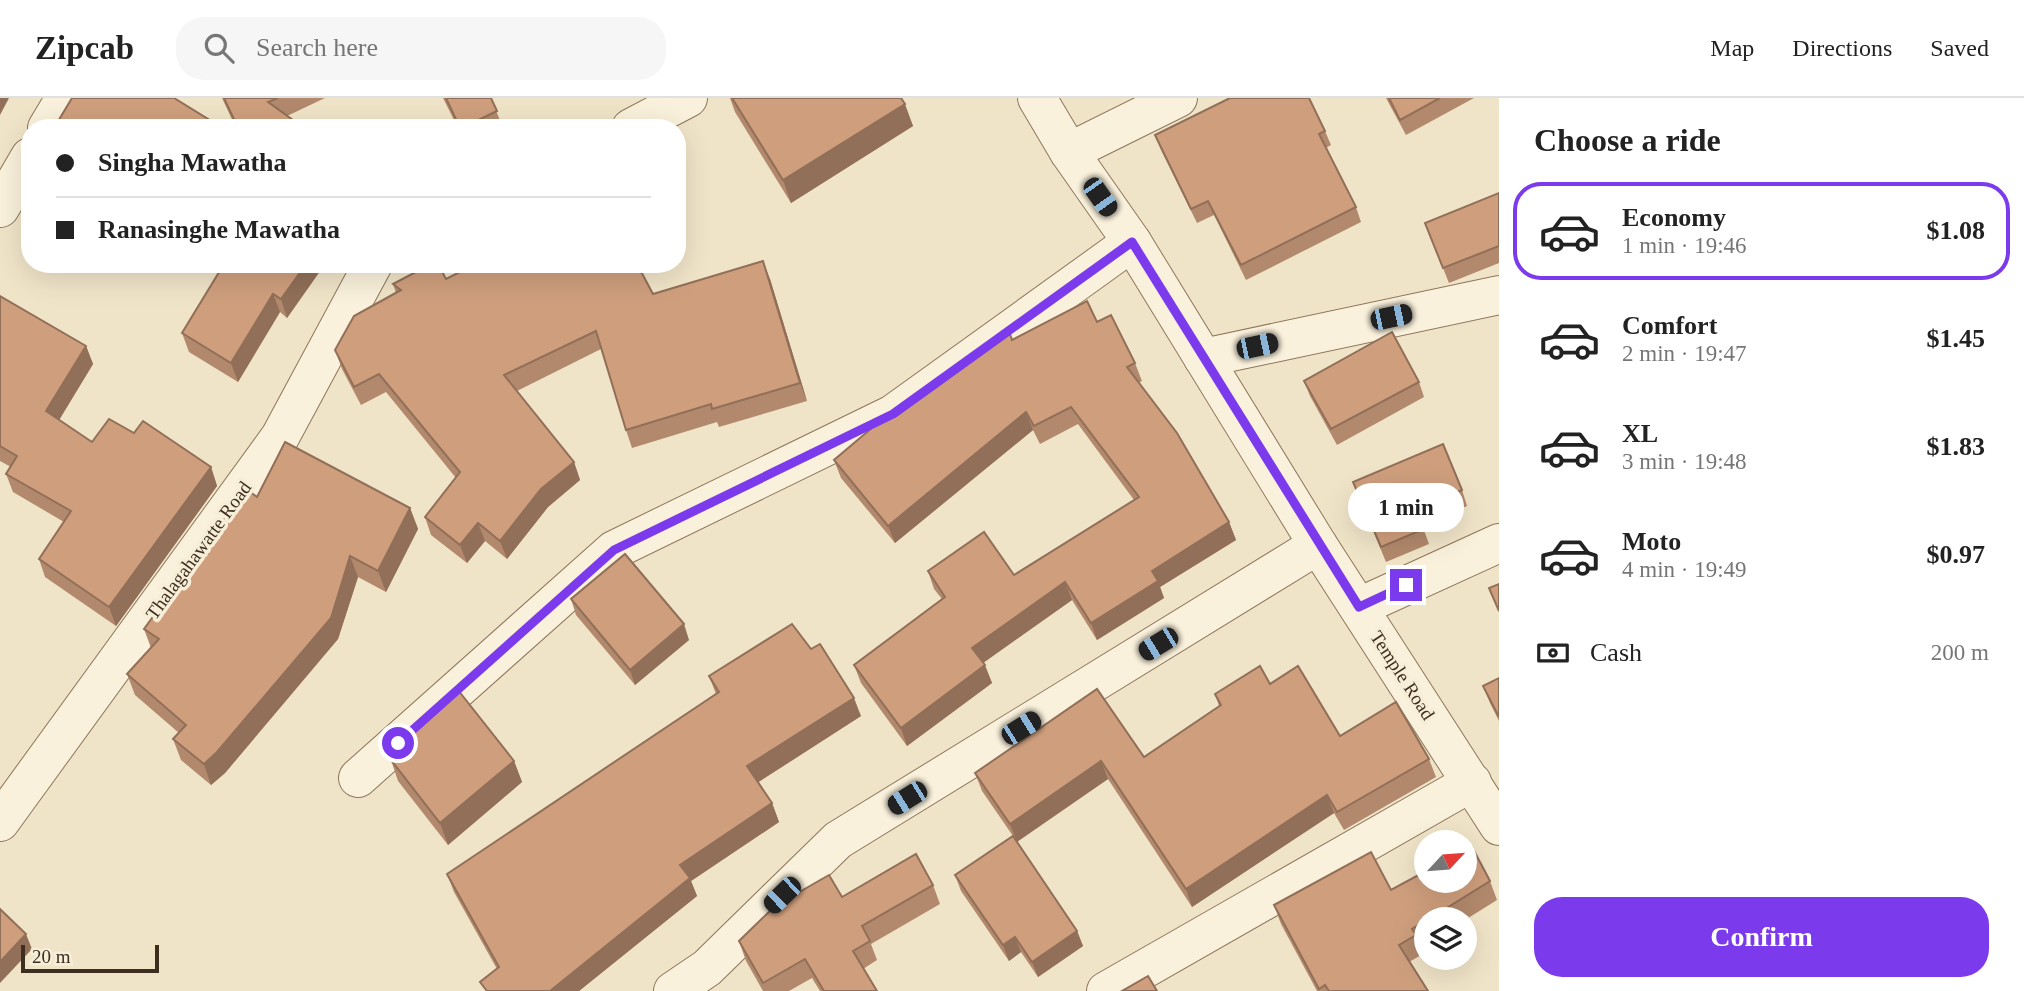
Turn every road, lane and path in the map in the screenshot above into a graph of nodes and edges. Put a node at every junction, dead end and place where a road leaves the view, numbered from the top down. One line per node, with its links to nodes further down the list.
1 (65, 98): 5 (street)
2 (688, 98): 6 (street)
3 (1037, 98): 7 (street, Temple Road)
4 (1178, 98): 7 (street)
5 (52, 119)
6 (648, 119)
7 (1069, 152): 10 (street, Temple Road)
8 (21, 172): 9 (street)
9 (0, 208)
10 (1132, 242): 13 (street, Temple Road); 17 (street)
11 (368, 273): 19 (street, Thalagahawatte Road)
12 (1499, 295): 13 (street)
13 (1203, 358): 15 (street, Temple Road)
14 (1499, 543): 16 (street)
15 (1318, 545): 16 (street, Temple Road); 21 (street)
16 (1359, 607): 18 (street, Temple Road)
17 (358, 778)
18 (1472, 782): 20 (street, Temple Road); 22 (street)
19 (0, 822)
20 (1499, 826)
21 (673, 991)
22 (1106, 991)

